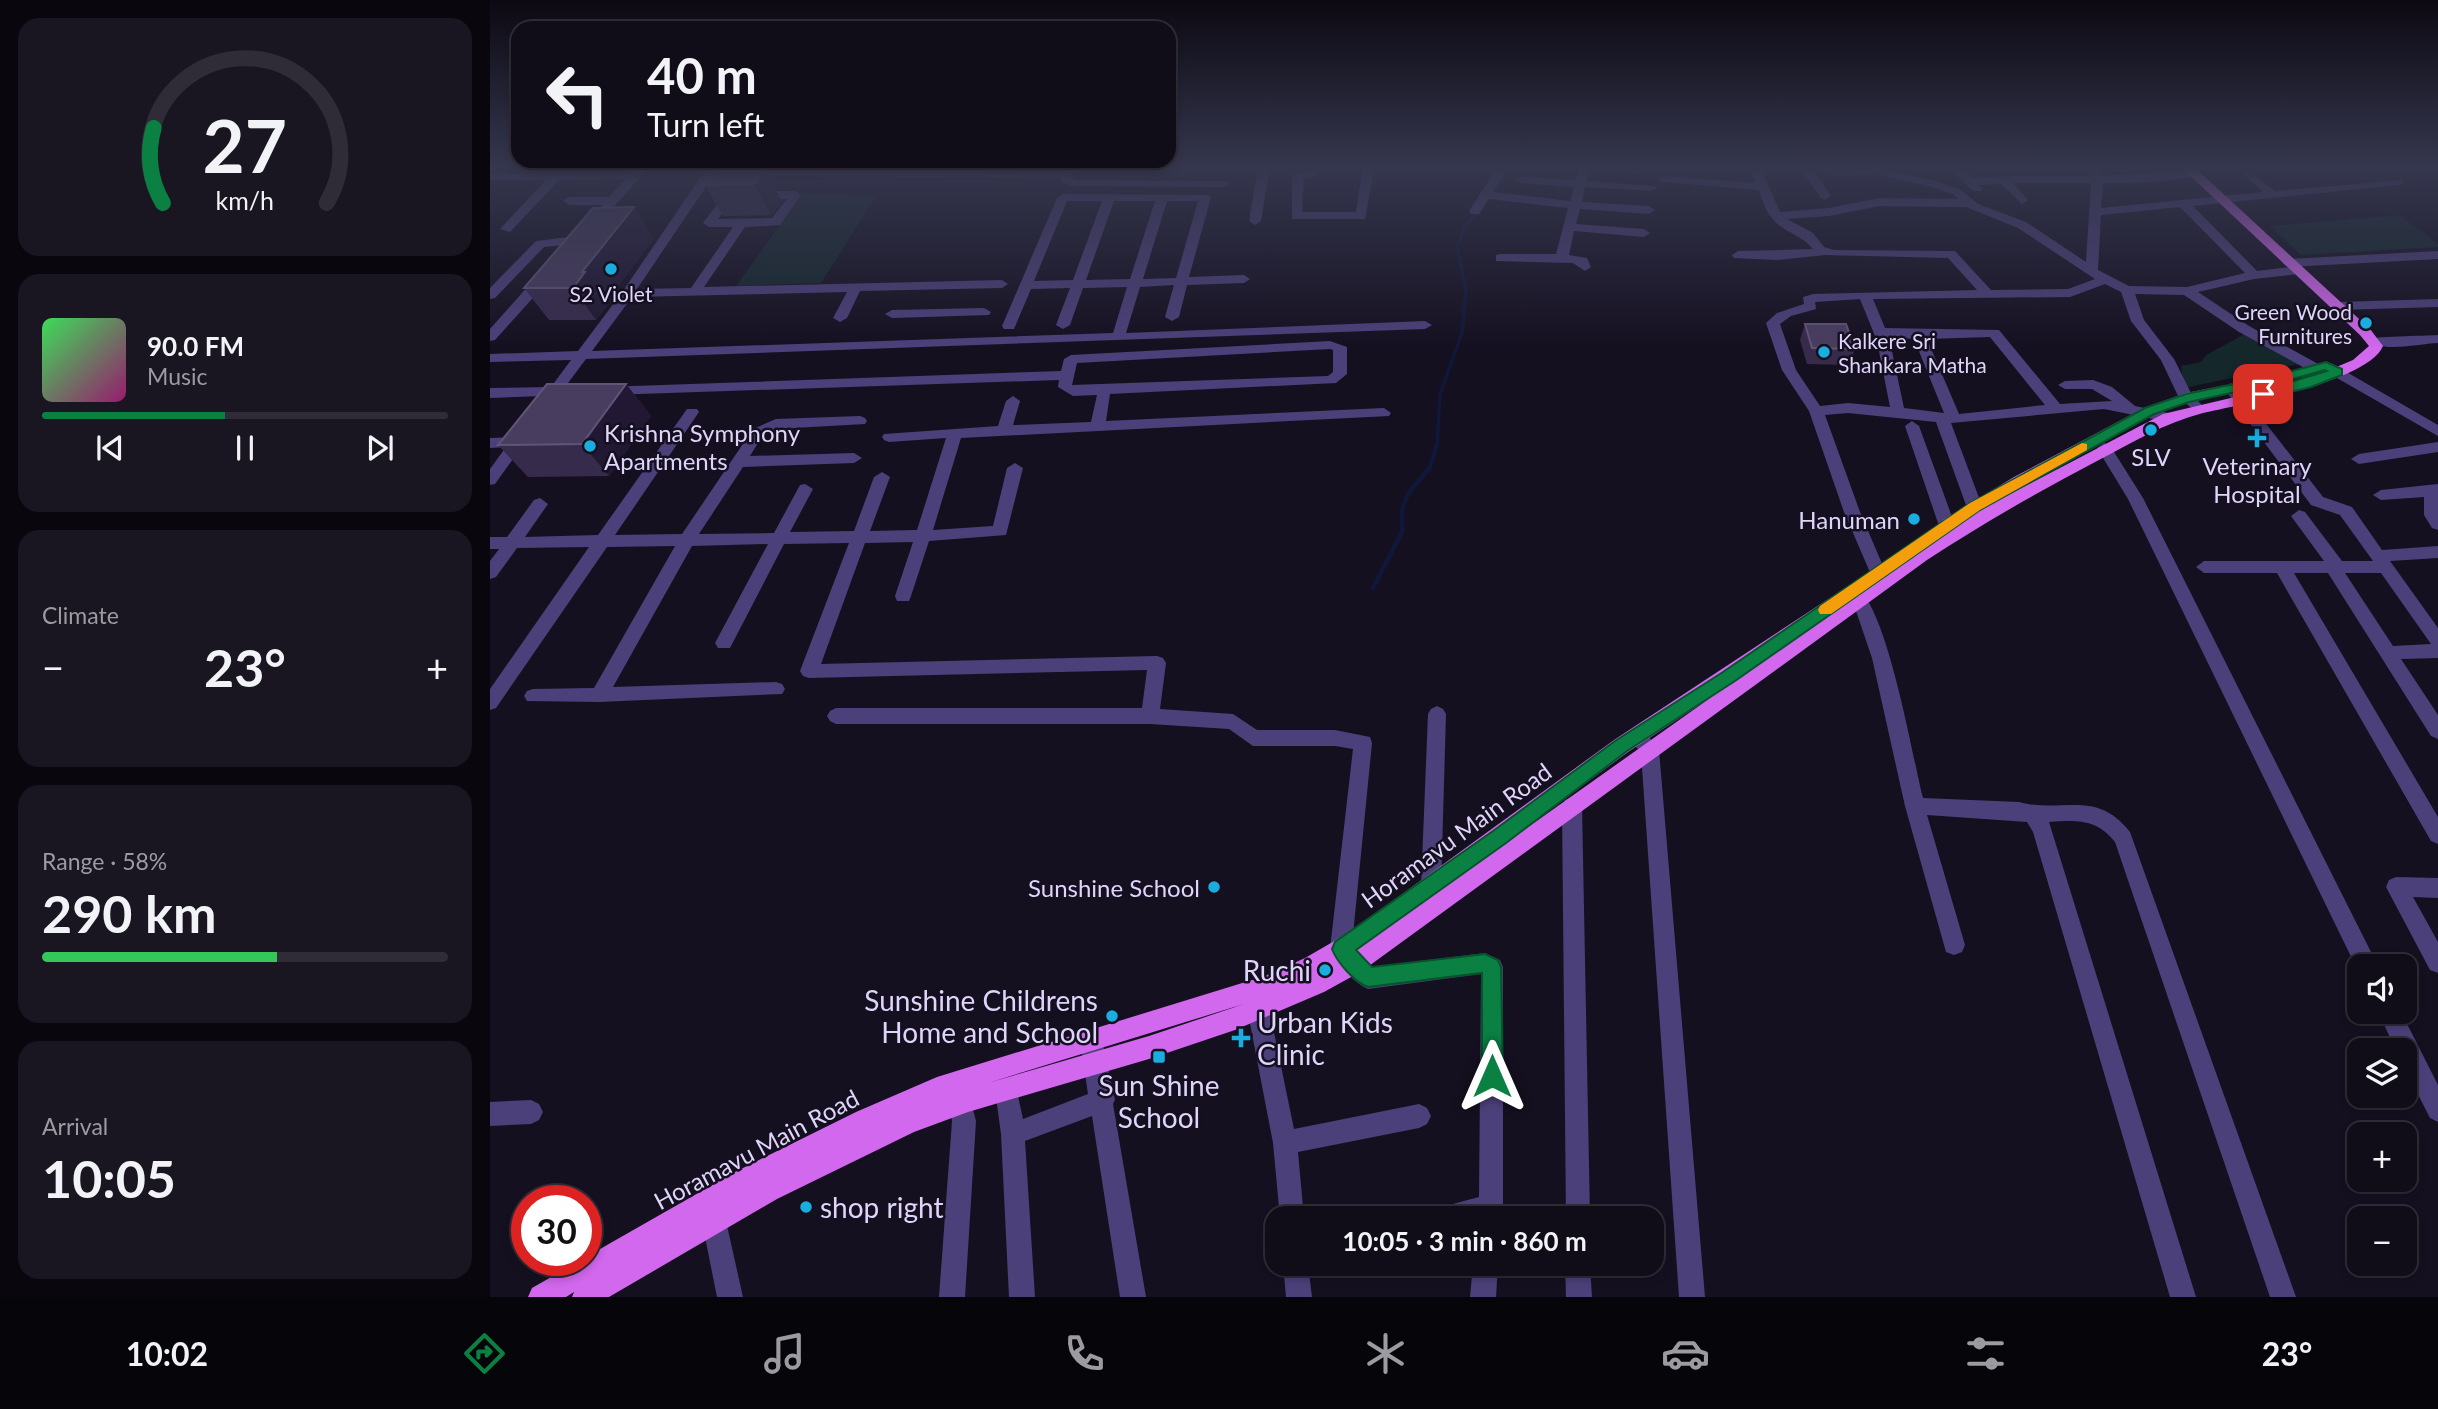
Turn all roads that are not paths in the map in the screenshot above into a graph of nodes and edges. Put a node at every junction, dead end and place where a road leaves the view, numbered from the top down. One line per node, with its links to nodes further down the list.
1 (508, 227): 15 (street)
2 (590, 227): 17 (street)
3 (678, 227): 39 (street)
4 (739, 227): 37 (street)
5 (1051, 227): 33 (street)
6 (1099, 227): 30 (street)
7 (1153, 227): 31 (street)
8 (1197, 227): 29 (street)
9 (1569, 227): 16 (street); 21 (street)
10 (1790, 227): 18 (street)
11 (2024, 227): 25 (street)
12 (2095, 227): 25 (street)
13 (2206, 227): 26 (street)
14 (2254, 227): 23 (main road)
15 (506, 229)
16 (1644, 233)
17 (578, 240): 41 (street); 48 (street)
18 (1824, 252): 19 (street); 40 (street)
19 (1738, 255)
20 (2438, 255): 23 (street)
21 (1562, 256): 22 (street); 24 (street)
22 (1500, 258)
23 (2294, 265): 26 (street); 44 (main road)
24 (1585, 267)
25 (2092, 272): 28 (street)
26 (2254, 275): 38 (street)
27 (1244, 279): 29 (street)
28 (2106, 279): 36 (street); 40 (street)
29 (1182, 281): 31 (street); 46 (street)
30 (1078, 283): 31 (street); 33 (street); 49 (street)
31 (1135, 283): 55 (street)
32 (1002, 284): 34 (street)
33 (1026, 285): 51 (street)
34 (906, 286): 35 (street); 45 (street)
35 (856, 287): 37 (street); 47 (street)
36 (2127, 290): 38 (street); 68 (street)
37 (695, 291): 39 (street)
38 (2187, 291): 60 (street)
39 (628, 293): 58 (street)
40 (1988, 294): 42 (street)
41 (490, 295)
42 (1865, 295): 52 (street); 71 (street)
43 (2438, 303): 44 (street)
44 (2338, 306): 57 (main road)
45 (984, 312)
46 (1172, 317)
47 (840, 318)
48 (496, 324): 54 (street)
49 (1063, 325)
50 (1425, 325): 55 (street)
51 (1009, 326)
52 (1880, 332): 53 (street); 73 (street)
53 (1919, 335): 70 (street); 76 (street)
54 (490, 337)
55 (1118, 338): 58 (street)
56 (2438, 339): 57 (street)
57 (2369, 348): 60 (main road, Horamavu Main Road)
58 (583, 355): 59 (street); 63 (street)
59 (490, 358)
60 (2327, 369): 65 (main road, Horamavu Main Road); 81 (street)
61 (1067, 375): 61 (street); 63 (street)
62 (2065, 385): 69 (street)
63 (555, 392): 64 (street); 85 (street)
64 (490, 393)
65 (2236, 394): 68 (main road, Horamavu Main Road); 110 (street)
66 (1104, 395): 79 (street)
67 (1013, 401): 80 (street)
68 (2192, 404): 75 (main road, Horamavu Main Road)
69 (2129, 408): 70 (street); 75 (street)
70 (2057, 410): 76 (street)
71 (1816, 411): 73 (street); 115 (street)
72 (692, 412): 106 (street)
73 (1898, 412): 76 (street)
74 (1384, 413): 79 (street)
75 (2159, 414): 87 (main road, Horamavu Main Road); 98 (main road, Horamavu Main Road)
76 (1948, 418): 98 (street)
77 (860, 421): 90 (street)
78 (1912, 426): 101 (street)
79 (1097, 428): 80 (street)
80 (1004, 431): 82 (street)
81 (2438, 431)
82 (955, 433): 83 (street); 103 (street)
83 (889, 437)
84 (490, 443): 85 (street)
85 (518, 443): 93 (street)
86 (2438, 447): 89 (street)
87 (2104, 449): 98 (main road, Horamavu Main Road); 138 (street)
88 (853, 458): 90 (street)
89 (2359, 459)
90 (738, 462): 105 (street)
91 (1015, 468): 103 (street)
92 (882, 477): 102 (street)
93 (490, 480)
94 (805, 489): 104 (street)
95 (2434, 490): 96 (street); 100 (street)
96 (2381, 495)
97 (540, 504): 108 (street)
98 (1977, 512): 101 (main road, Horamavu Main Road)
99 (2299, 516): 113 (street)
100 (2438, 524)
101 (1950, 531): 115 (main road, Horamavu Main Road); 116 (main road, Horamavu Main Road)
102 (860, 535): 103 (street); 104 (street); 128 (street)
103 (923, 536): 117 (street)
104 (780, 537): 105 (street); 119 (street)
105 (688, 538): 106 (street); 123 (street)
106 (604, 541): 108 (street); 125 (street)
107 (490, 543): 108 (street)
108 (513, 543): 114 (street)
109 (2438, 552): 110 (street)
110 (2381, 561): 113 (street); 118 (street)
111 (2281, 566): 112 (street); 113 (street); 134 (street)
112 (2204, 567)
113 (2335, 567): 121 (street)
114 (490, 573)
115 (1878, 573): 116 (main road, Horamavu Main Road)
116 (1857, 595): 130 (main road, Horamavu Main Road); 132 (street)
117 (903, 596)
118 (2438, 641)
119 (724, 643)
120 (2438, 651): 121 (street)
121 (2388, 653): 129 (street)
122 (776, 689): 123 (street)
123 (599, 695): 124 (street)
124 (533, 696)
125 (490, 703)
126 (1437, 714): 135 (street)
127 (836, 716): 128 (street)
128 (1150, 716): 139 (street)
129 (2438, 731)
130 (1642, 743): 131 (main road, Horamavu Main Road); 135 (main road, Horamavu Main Road); 169 (street)
131 (1572, 806): 139 (main road, Horamavu Main Road); 155 (street)
132 (1915, 806): 133 (street); 137 (street)
133 (2033, 815): 170 (street); 171 (street)
134 (2438, 835)
135 (1431, 887): 139 (main road, Horamavu Main Road)
136 (2438, 888): 140 (street)
137 (1954, 945)
138 (2361, 954)
139 (1348, 956): 141 (main road, Horamavu Main Road); 143 (main road, Horamavu Main Road); 154 (street)
140 (2438, 962)
141 (1258, 1008): 143 (main road, Horamavu Main Road); 152 (street)
142 (2395, 1024): 147 (street)
143 (1094, 1051): 144 (main road, Horamavu Main Road); 145 (street); 156 (main road, Horamavu Main Road)
144 (1007, 1090): 146 (main road, Horamavu Main Road); 151 (street)
145 (1103, 1100): 151 (street); 165 (street)
146 (961, 1102): 156 (main road, Horamavu Main Road); 163 (street)
147 (2438, 1110)
148 (531, 1112): 149 (street)
149 (490, 1114)
150 (1419, 1116): 152 (street)
151 (1013, 1134): 164 (street)
152 (1285, 1143): 153 (street)
153 (1291, 1206)
154 (1491, 1206)
155 (1578, 1206)
156 (708, 1214): 160 (main road, Horamavu Main Road); 161 (main road, Horamavu Main Road); 162 (street)
157 (1297, 1276): 166 (street)
158 (1485, 1276): 167 (street)
159 (1578, 1276): 168 (street)
160 (541, 1297)
161 (585, 1297)
162 (730, 1297)
163 (952, 1297)
164 (1022, 1297)
165 (1133, 1297)
166 (1299, 1297)
167 (1483, 1297)
168 (1579, 1297)
169 (1692, 1297)
170 (2183, 1297)
171 (2283, 1297)

